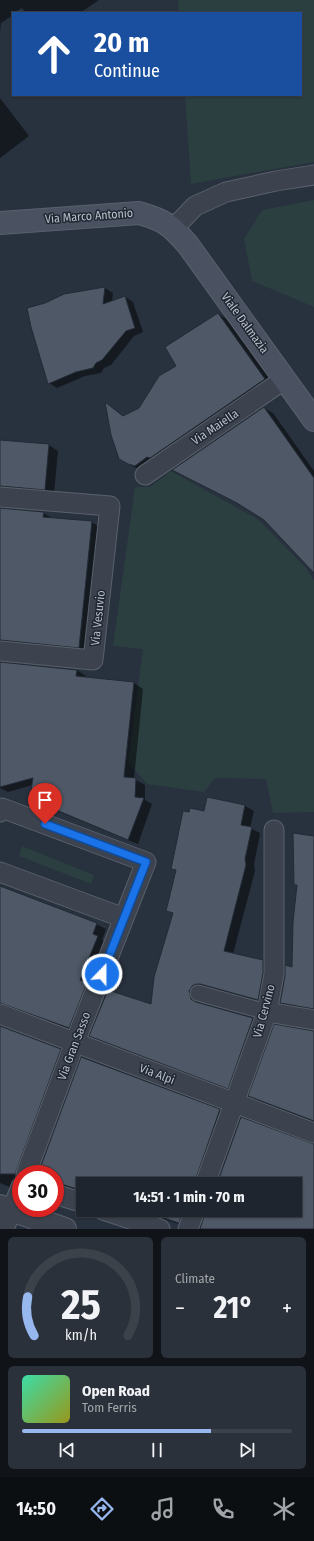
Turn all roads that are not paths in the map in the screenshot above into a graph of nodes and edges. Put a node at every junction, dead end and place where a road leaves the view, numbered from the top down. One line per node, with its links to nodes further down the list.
1 (314, 175): 3 (street)
2 (0, 222): 3 (main road, Via Marco Antonio)
3 (174, 228): 4 (main road, Viale Dalmazia)
4 (286, 379): 5 (main road, Viale Dalmazia); 6 (street, Via Maiella)
5 (314, 420)
6 (145, 475)
7 (0, 497): 8 (street, Via Vesuvio)
8 (0, 651)
9 (0, 812): 12 (street, Via Gran Sasso)
10 (274, 830): 14 (street, Via Cervino)
11 (0, 872): 12 (street)
12 (124, 918): 17 (street, Via Gran Sasso)
13 (198, 993): 14 (street)
14 (267, 1012): 16 (street); 18 (street, Via Cervino)
15 (0, 1014): 17 (street, Via Alpi)
16 (314, 1020)
17 (75, 1042): 18 (street, Via Alpi); 20 (street, Via Gran Sasso)
18 (234, 1103): 19 (street, Via Alpi); 21 (street, Via Cervino)
19 (314, 1133)
20 (29, 1165)
21 (208, 1177)
22 (64, 1197): 23 (street)
23 (76, 1201)
24 (12, 1203): 25 (street)
25 (5, 1215): 28 (street)
26 (124, 1217): 29 (street)
27 (192, 1217): 30 (street)
28 (65, 1229)
29 (160, 1229)
30 (188, 1229)

